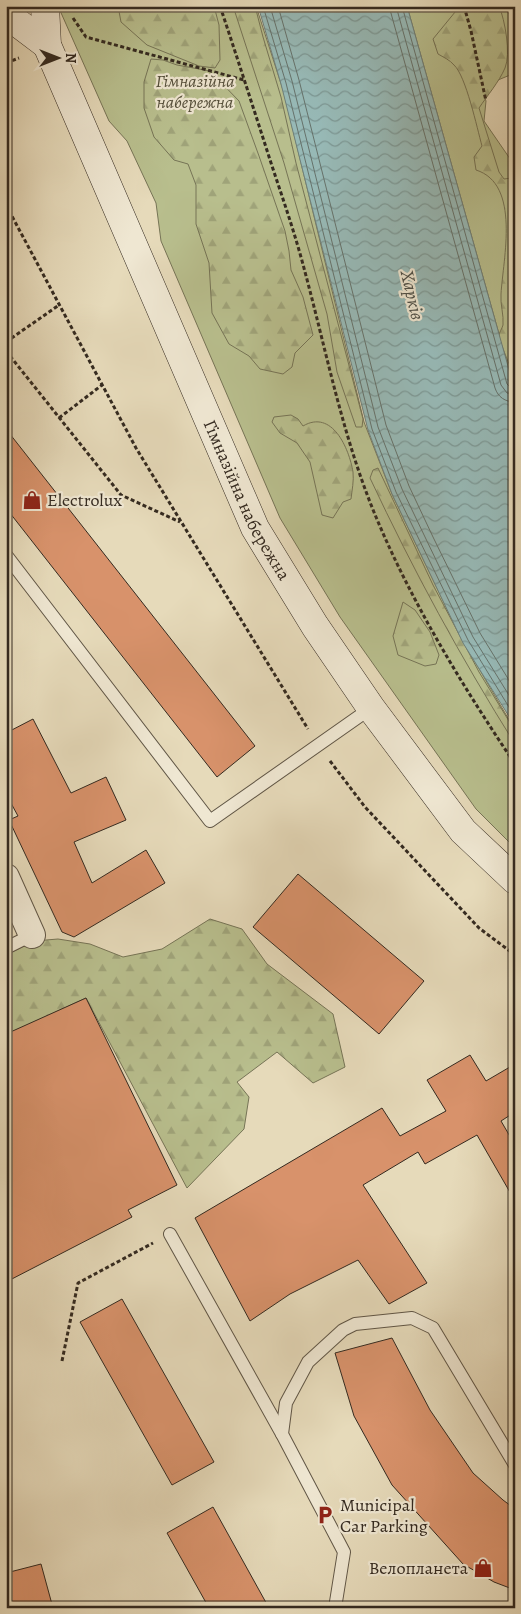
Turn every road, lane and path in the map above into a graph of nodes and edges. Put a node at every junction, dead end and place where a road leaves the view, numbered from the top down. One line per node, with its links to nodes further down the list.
1 (220, 6): 6 (path)
2 (464, 6): 7 (path)
3 (57, 9): 5 (main road, Гімназійна набережна); 6 (path)
4 (6, 14): 5 (main road, Гімназійна набережна)
5 (47, 45): 16 (main road, Гімназійна набережна)
6 (244, 80): 18 (path)
7 (486, 101)
8 (6, 205): 9 (path)
9 (59, 305): 10 (path); 12 (path)
10 (6, 342)
11 (6, 351): 13 (path)
12 (102, 385): 13 (path); 14 (path)
13 (59, 418): 14 (path)
14 (181, 522): 17 (path)
15 (6, 555): 17 (lane)
16 (371, 708): 17 (lane); 20 (main road, Гімназійна набережна)
17 (318, 745): 23 (path)
18 (515, 764)
19 (6, 877): 21 (street)
20 (515, 880)
21 (32, 935): 22 (lane)
22 (6, 948)
23 (515, 955)
24 (170, 1234): 25 (path); 26 (lane)
25 (62, 1361)
26 (282, 1434): 27 (lane); 28 (lane)
27 (515, 1465)
28 (335, 1608)

